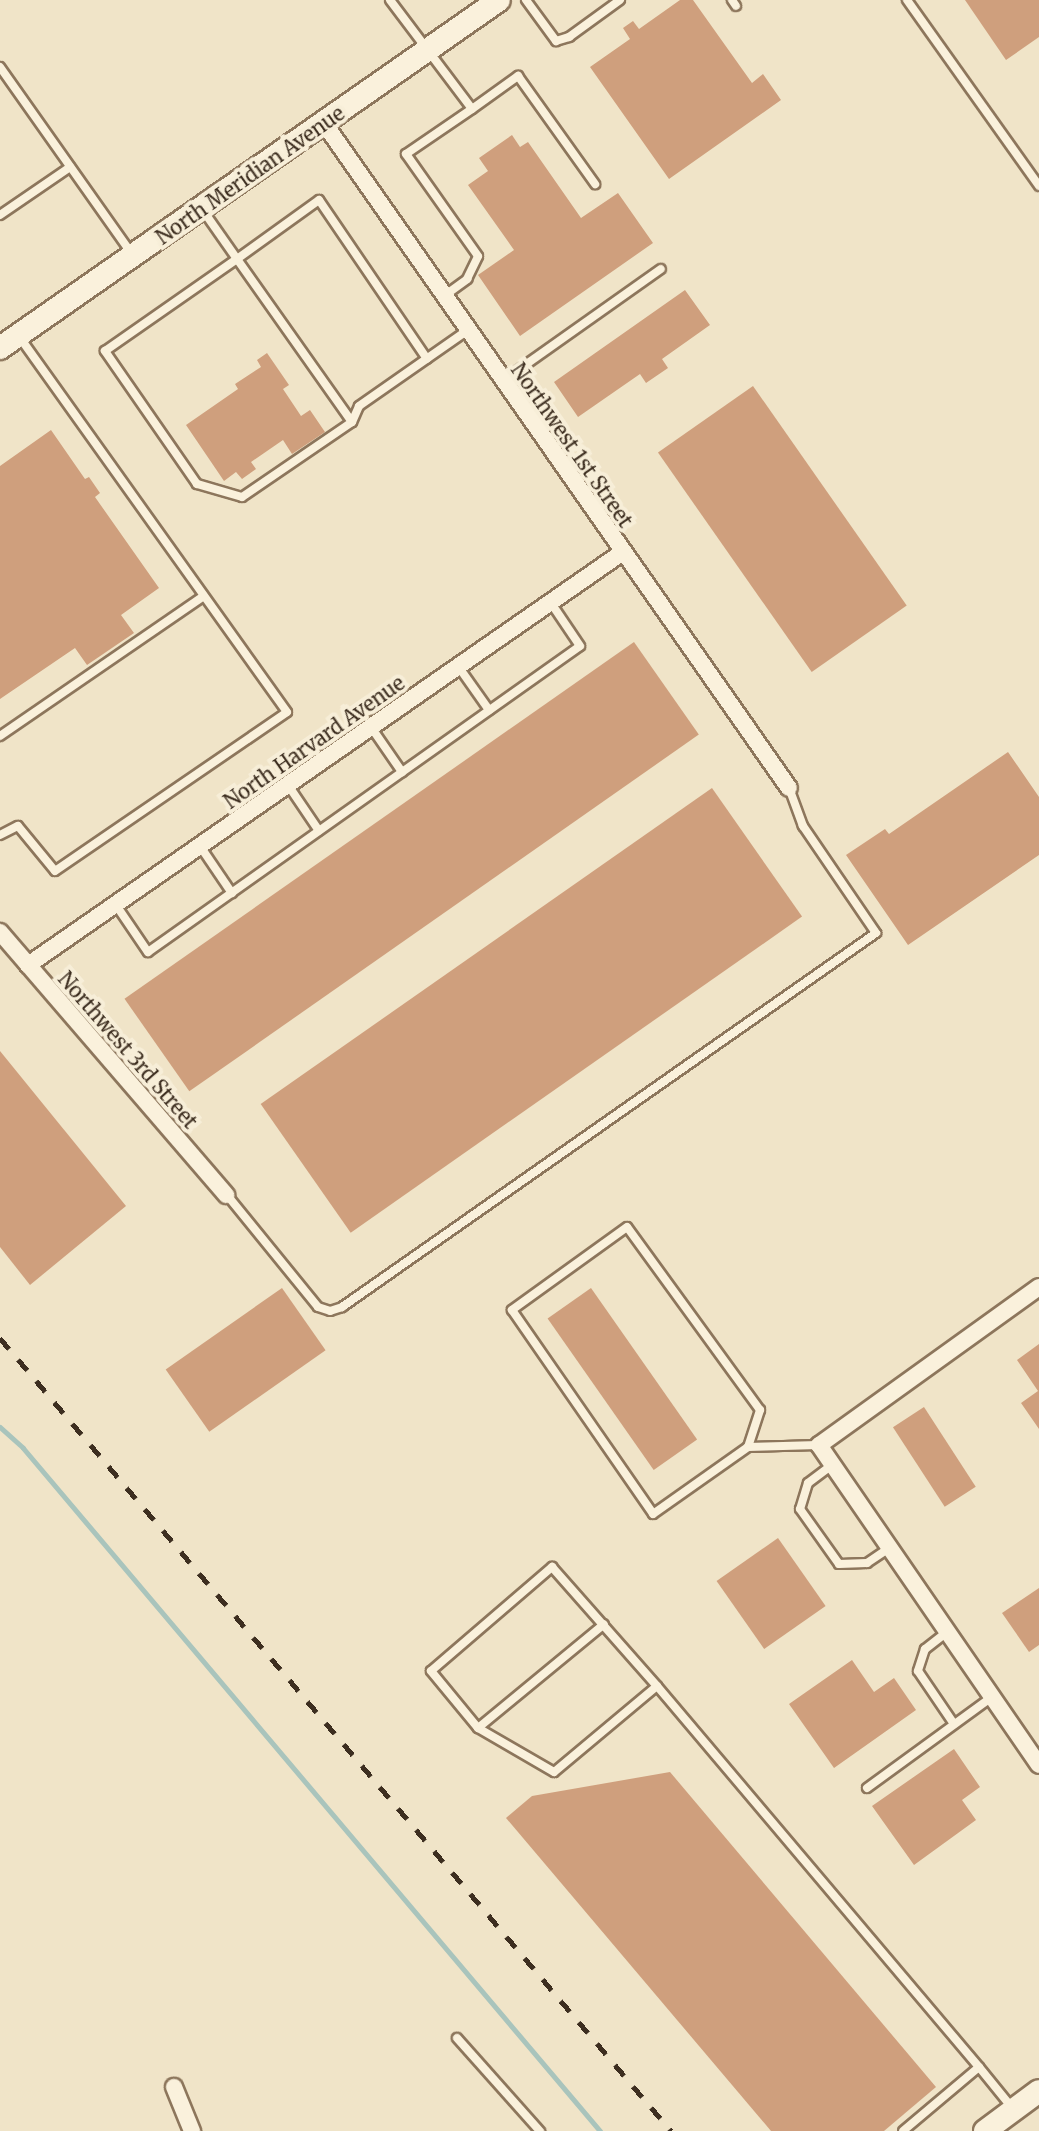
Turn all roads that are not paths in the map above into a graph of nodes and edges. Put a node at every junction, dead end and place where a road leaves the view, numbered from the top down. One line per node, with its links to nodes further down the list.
1 (390, 0): 6 (lane)
2 (499, 0): 6 (main road, North Meridian Avenue)
3 (526, 0): 4 (lane)
4 (620, 0)
5 (907, 0): 12 (lane)
6 (429, 49): 8 (lane); 9 (main road, North Meridian Avenue)
7 (0, 67): 10 (lane)
8 (472, 109): 11 (lane); 18 (lane)
9 (324, 123): 13 (main road, North Meridian Avenue); 18 (street, Northwest 1st Street)
10 (70, 167): 14 (lane); 15 (lane)
11 (595, 184)
12 (1039, 186)
13 (201, 208): 15 (main road, North Meridian Avenue); 16 (lane)
14 (0, 215)
15 (133, 256): 20 (main road, North Meridian Avenue)
16 (237, 259): 21 (lane); 23 (lane); 23 (lane)
17 (661, 269): 22 (lane)
18 (444, 296): 19 (street, Northwest 1st Street)
19 (468, 330): 21 (lane); 22 (street, Northwest 1st Street)
20 (9, 342): 25 (lane)
21 (427, 359): 23 (lane)
22 (503, 380): 24 (street, Northwest 1st Street)
23 (352, 422)
24 (623, 552): 26 (street, North Harvard Avenue); 33 (street, Northwest 1st Street)
25 (204, 596): 30 (lane); 35 (lane)
26 (551, 602): 27 (street, North Harvard Avenue); 28 (lane)
27 (458, 666): 28 (lane); 29 (street, North Harvard Avenue)
28 (489, 710): 31 (lane)
29 (371, 727): 31 (lane); 32 (street, North Harvard Avenue)
30 (0, 736)
31 (402, 772): 34 (lane)
32 (288, 784): 34 (lane); 36 (street, North Harvard Avenue)
33 (789, 788): 41 (lane)
34 (319, 831): 37 (lane)
35 (0, 835)
36 (200, 846): 37 (lane); 38 (street, North Harvard Avenue)
37 (232, 893): 38 (lane)
38 (115, 904): 40 (street, North Harvard Avenue)
39 (0, 932): 40 (street, Northwest 3rd Street)
40 (28, 965): 41 (street, Northwest 3rd Street)
41 (226, 1195)
42 (1039, 1287): 43 (street)
43 (819, 1445): 44 (lane); 45 (street)
44 (748, 1447): 44 (lane)
45 (832, 1465): 46 (street); 46 (lane)
46 (889, 1548): 48 (street)
47 (604, 1624): 49 (lane); 52 (lane); 52 (lane)
48 (947, 1632): 50 (street); 51 (lane)
49 (657, 1686): 52 (lane); 56 (lane)
50 (992, 1697): 51 (lane); 53 (street)
51 (954, 1724): 54 (lane)
52 (478, 1728)
53 (1039, 1765)
54 (867, 1788)
55 (457, 2038): 61 (lane)
56 (979, 2067): 59 (lane); 62 (lane)
57 (174, 2087): 60 (street)
58 (1039, 2091): 59 (main road)
59 (1014, 2110): 63 (main road)
60 (192, 2131)
61 (540, 2131)
62 (903, 2131)
63 (985, 2131)

